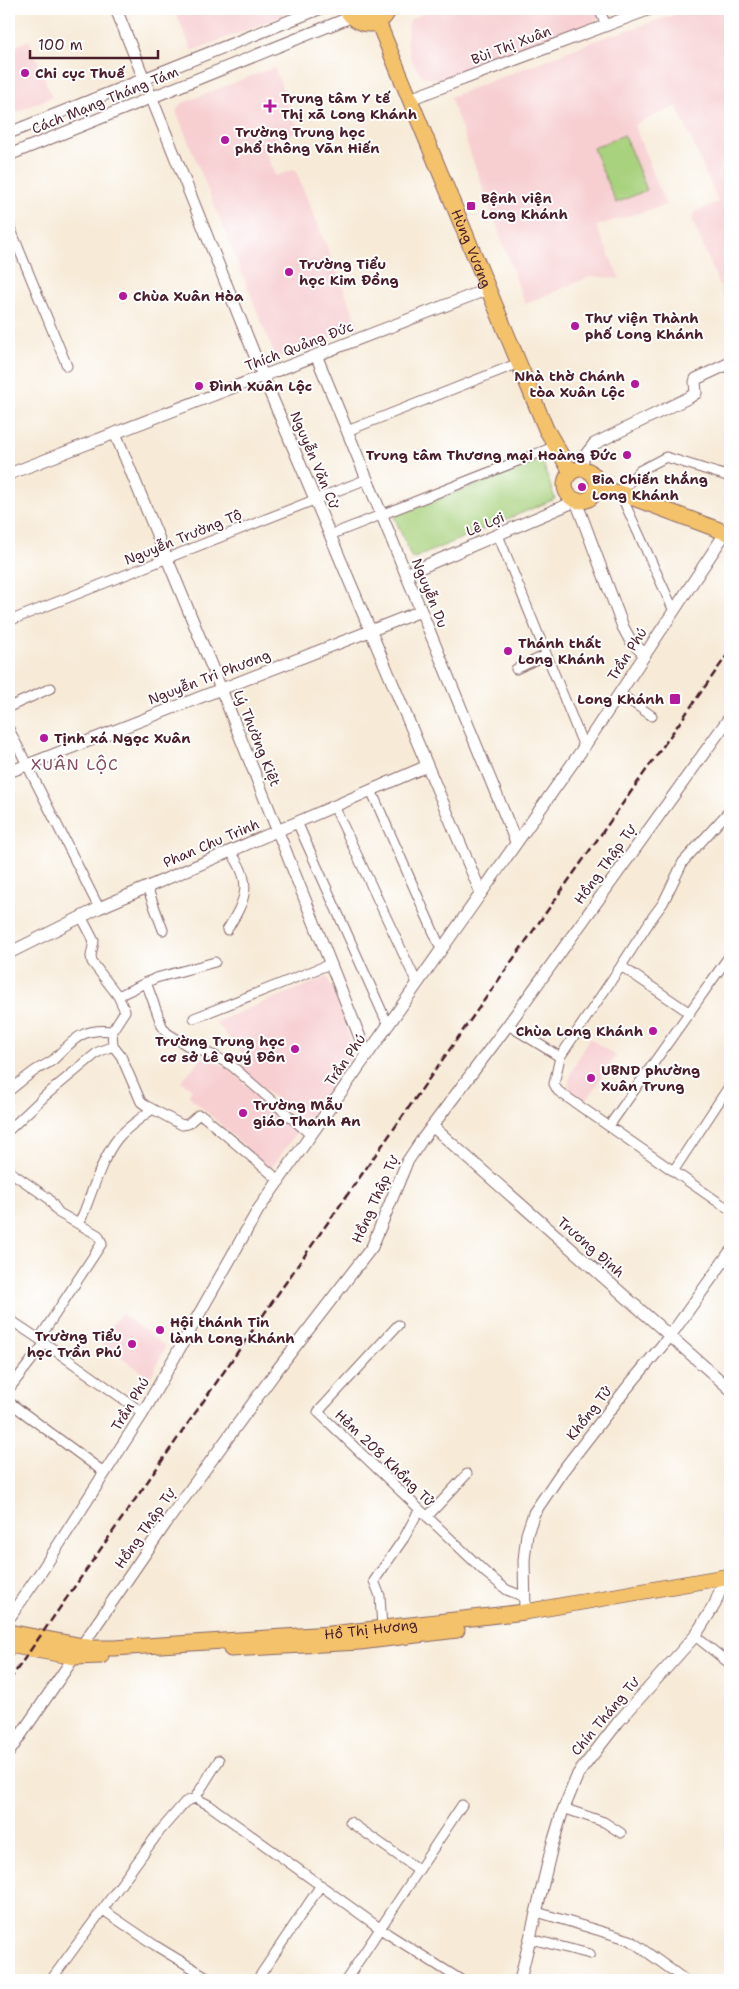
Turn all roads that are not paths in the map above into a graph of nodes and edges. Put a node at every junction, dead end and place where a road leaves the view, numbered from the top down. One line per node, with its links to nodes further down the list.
1 (116, 9): 8 (street, Nguyễn Văn Cừ)
2 (319, 9): 8 (street, Cách Mạng Tháng Tám)
3 (599, 9): 7 (street)
4 (650, 9): 7 (street, Bùi Thị Xuân)
5 (349, 13): 6 (main road); 9 (street, Cách Mạng Tháng Tám)
6 (388, 13): 10 (main road, Hùng Vương)
7 (606, 25): 10 (street, Bùi Thị Xuân)
8 (145, 78): 9 (street, Nguyễn Văn Cừ); 11 (street, Cách Mạng Tháng Tám)
9 (152, 98): 12 (street, Cách Mạng Tháng Tám); 19 (street, Nguyễn Văn Cừ)
10 (410, 100): 14 (main road, Hùng Vương)
11 (9, 132)
12 (9, 155)
13 (9, 225): 18 (street)
14 (488, 289): 15 (street, Thích Quảng Đức); 16 (main road, Hùng Vương)
15 (316, 355): 19 (street, Thích Quảng Đức); 20 (street, Nguyễn Du)
16 (519, 363): 20 (street); 22 (main road, Hùng Vương)
17 (730, 363): 23 (street)
18 (66, 366)
19 (263, 376): 21 (street, Thích Quảng Đức); 29 (street, Nguyễn Văn Cừ)
20 (347, 430): 26 (street, Nguyễn Du)
21 (115, 433): 24 (street, Thích Quảng Đức); 35 (street, Lý Thường Kiệt)
22 (556, 446): 23 (main road, Hùng Vương); 31 (street)
23 (576, 471): 27 (main road); 30 (main road)
24 (9, 474)
25 (730, 477): 28 (street)
26 (367, 479): 29 (street, Nguyễn Trường Tộ); 31 (street, Nguyễn Du)
27 (597, 488): 28 (main road); 30 (main road)
28 (620, 493): 32 (main road); 38 (street)
29 (315, 499): 33 (street, Nguyễn Văn Cừ); 35 (street, Nguyễn Trường Tộ)
30 (576, 501): 34 (street, Lê Lợi); 41 (street)
31 (382, 515): 33 (street); 36 (street, Nguyễn Du)
32 (728, 533): 38 (street, Trần Phú)
33 (330, 535): 40 (street, Nguyễn Văn Cừ)
34 (498, 535): 36 (street, Lê Lợi); 42 (street)
35 (167, 558): 39 (street, Nguyễn Trường Tộ); 45 (street, Lý Thường Kiệt)
36 (406, 574): 37 (street, Nguyễn Du)
37 (421, 611): 40 (street, Nguyễn Tri Phương); 60 (street, Nguyễn Du)
38 (674, 611): 41 (street, Trần Phú)
39 (9, 621)
40 (370, 631): 45 (street, Nguyễn Tri Phương); 53 (street, Nguyễn Văn Cừ)
41 (645, 655): 46 (street, Trần Phú)
42 (546, 656): 43 (street); 51 (street)
43 (516, 668)
44 (51, 688): 47 (street)
45 (221, 688): 52 (street, Nguyễn Tri Phương); 59 (street, Lý Thường Kiệt)
46 (620, 693): 48 (street); 51 (street, Trần Phú)
47 (9, 707)
48 (652, 716)
49 (730, 717): 80 (street, Hồng Thập Tự)
50 (9, 729): 52 (street)
51 (584, 747): 60 (street, Trần Phú)
52 (26, 763): 54 (street, Nguyễn Tri Phương); 64 (street)
53 (427, 766): 55 (street, Phan Chu Trinh); 63 (street, Nguyễn Văn Cừ)
54 (9, 772)
55 (371, 790): 56 (street, Phan Chu Trinh); 68 (street)
56 (334, 806): 58 (street, Phan Chu Trinh); 75 (street)
57 (730, 810): 73 (street)
58 (297, 822): 59 (street, Phan Chu Trinh); 79 (street)
59 (277, 831): 61 (street, Phan Chu Trinh); 72 (street, Lý Thường Kiệt)
60 (516, 842): 63 (street, Trần Phú)
61 (230, 851): 62 (street, Phan Chu Trinh); 67 (street)
62 (146, 887): 64 (street, Phan Chu Trinh); 66 (street)
63 (481, 893): 68 (street, Trần Phú)
64 (99, 908): 65 (street, Phan Chu Trinh)
65 (81, 916): 69 (street, Phan Chu Trinh); 76 (street)
66 (163, 930)
67 (227, 930)
68 (441, 948): 75 (street, Trần Phú)
69 (9, 952)
70 (730, 955): 77 (street)
71 (215, 962): 74 (street)
72 (330, 964): 78 (street); 83 (street, Lý Thường Kiệt)
73 (621, 966): 77 (street); 84 (street)
74 (146, 982): 76 (street); 91 (street)
75 (417, 984): 79 (street, Trần Phú)
76 (118, 996): 81 (street)
77 (690, 1013): 89 (street)
78 (194, 1018)
79 (388, 1025): 83 (street, Trần Phú)
80 (508, 1025): 84 (street); 88 (street, Hồng Thập Tự)
81 (112, 1031): 82 (street); 86 (street)
82 (113, 1046): 87 (street); 90 (street)
83 (366, 1055): 91 (street, Trần Phú)
84 (560, 1057): 89 (street)
85 (730, 1085): 92 (street)
86 (9, 1091)
87 (151, 1110): 94 (street); 96 (street)
88 (432, 1126): 100 (street, Trương Định); 118 (street, Hồng Thập Tự)
89 (609, 1126): 92 (street)
90 (9, 1130)
91 (311, 1136): 94 (street, Trần Phú)
92 (674, 1170): 95 (street)
93 (9, 1171): 96 (street)
94 (280, 1181): 105 (street, Trần Phú)
95 (730, 1209)
96 (79, 1224): 101 (street)
97 (730, 1252): 100 (street, Khổng Tử)
98 (9, 1319): 101 (street)
99 (398, 1325): 108 (street, Hẻm 208 Khổng Tử)
100 (670, 1336): 103 (street, Trương Định); 111 (street, Khổng Tử)
101 (42, 1341): 102 (street); 105 (street)
102 (9, 1389)
103 (730, 1389)
104 (9, 1402): 106 (street)
105 (143, 1413): 106 (street, Trần Phú)
106 (105, 1473): 113 (street, Trần Phú)
107 (467, 1474): 109 (street)
108 (419, 1510): 109 (street, Hẻm 208 Khổng Tử); 114 (street)
109 (427, 1517): 111 (street, Hẻm 208 Khổng Tử)
110 (727, 1581): 112 (main road, Hồ Thị Hương); 116 (street, Chín Tháng Tư); 118 (main road, Hồ Thị Hương)
111 (525, 1597): 112 (street, Khổng Tử)
112 (525, 1612): 114 (main road, Hồ Thị Hương)
113 (9, 1618)
114 (382, 1628): 118 (main road, Hồ Thị Hương)
115 (9, 1632): 118 (main road, Hồ Thị Hương)
116 (695, 1636): 119 (street); 124 (street, Chín Tháng Tư)
117 (9, 1645): 118 (main road, Hồ Thị Hương)
118 (79, 1652): 120 (street, Hồng Thập Tự)
119 (730, 1664)
120 (9, 1752)
121 (219, 1760): 122 (street)
122 (195, 1798): 128 (street); 129 (street)
123 (462, 1805): 127 (street)
124 (563, 1808): 126 (street); 130 (street, Chín Tháng Tư)
125 (350, 1822): 127 (street)
126 (621, 1833)
127 (419, 1870): 131 (street)
128 (321, 1884): 131 (street); 137 (street)
129 (103, 1910): 135 (street); 136 (street)
130 (537, 1912): 132 (street, Chín Tháng Tư); 134 (street)
131 (380, 1928): 138 (street); 139 (street)
132 (531, 1939): 133 (street); 140 (street, Chín Tháng Tư)
133 (590, 1954)
134 (684, 1979)
135 (51, 1980)
136 (212, 1980)
137 (257, 1980)
138 (346, 1980)
139 (460, 1980)
140 (520, 1980)

